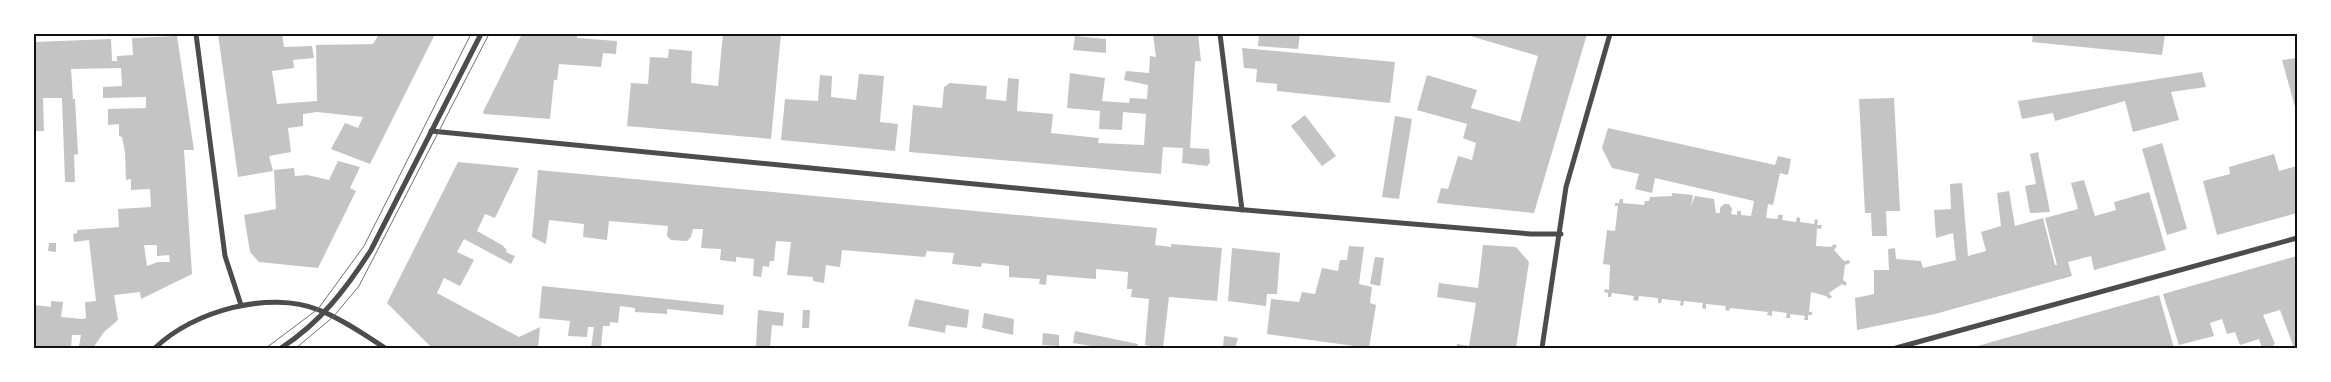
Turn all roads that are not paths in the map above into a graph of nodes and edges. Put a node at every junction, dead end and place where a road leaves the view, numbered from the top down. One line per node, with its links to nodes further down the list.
1 (196, 34): 9 (street)
2 (481, 34): 5 (street)
3 (1220, 34): 6 (street)
4 (1610, 34): 7 (street)
5 (431, 131): 6 (street); 10 (street)
6 (1242, 210): 7 (street)
7 (1560, 234): 14 (street)
8 (2297, 238): 15 (street)
9 (241, 305): 10 (street); 11 (street)
10 (325, 313): 12 (street); 13 (street)
11 (155, 348)
12 (281, 348)
13 (385, 348)
14 (1542, 348)
15 (1896, 348)

